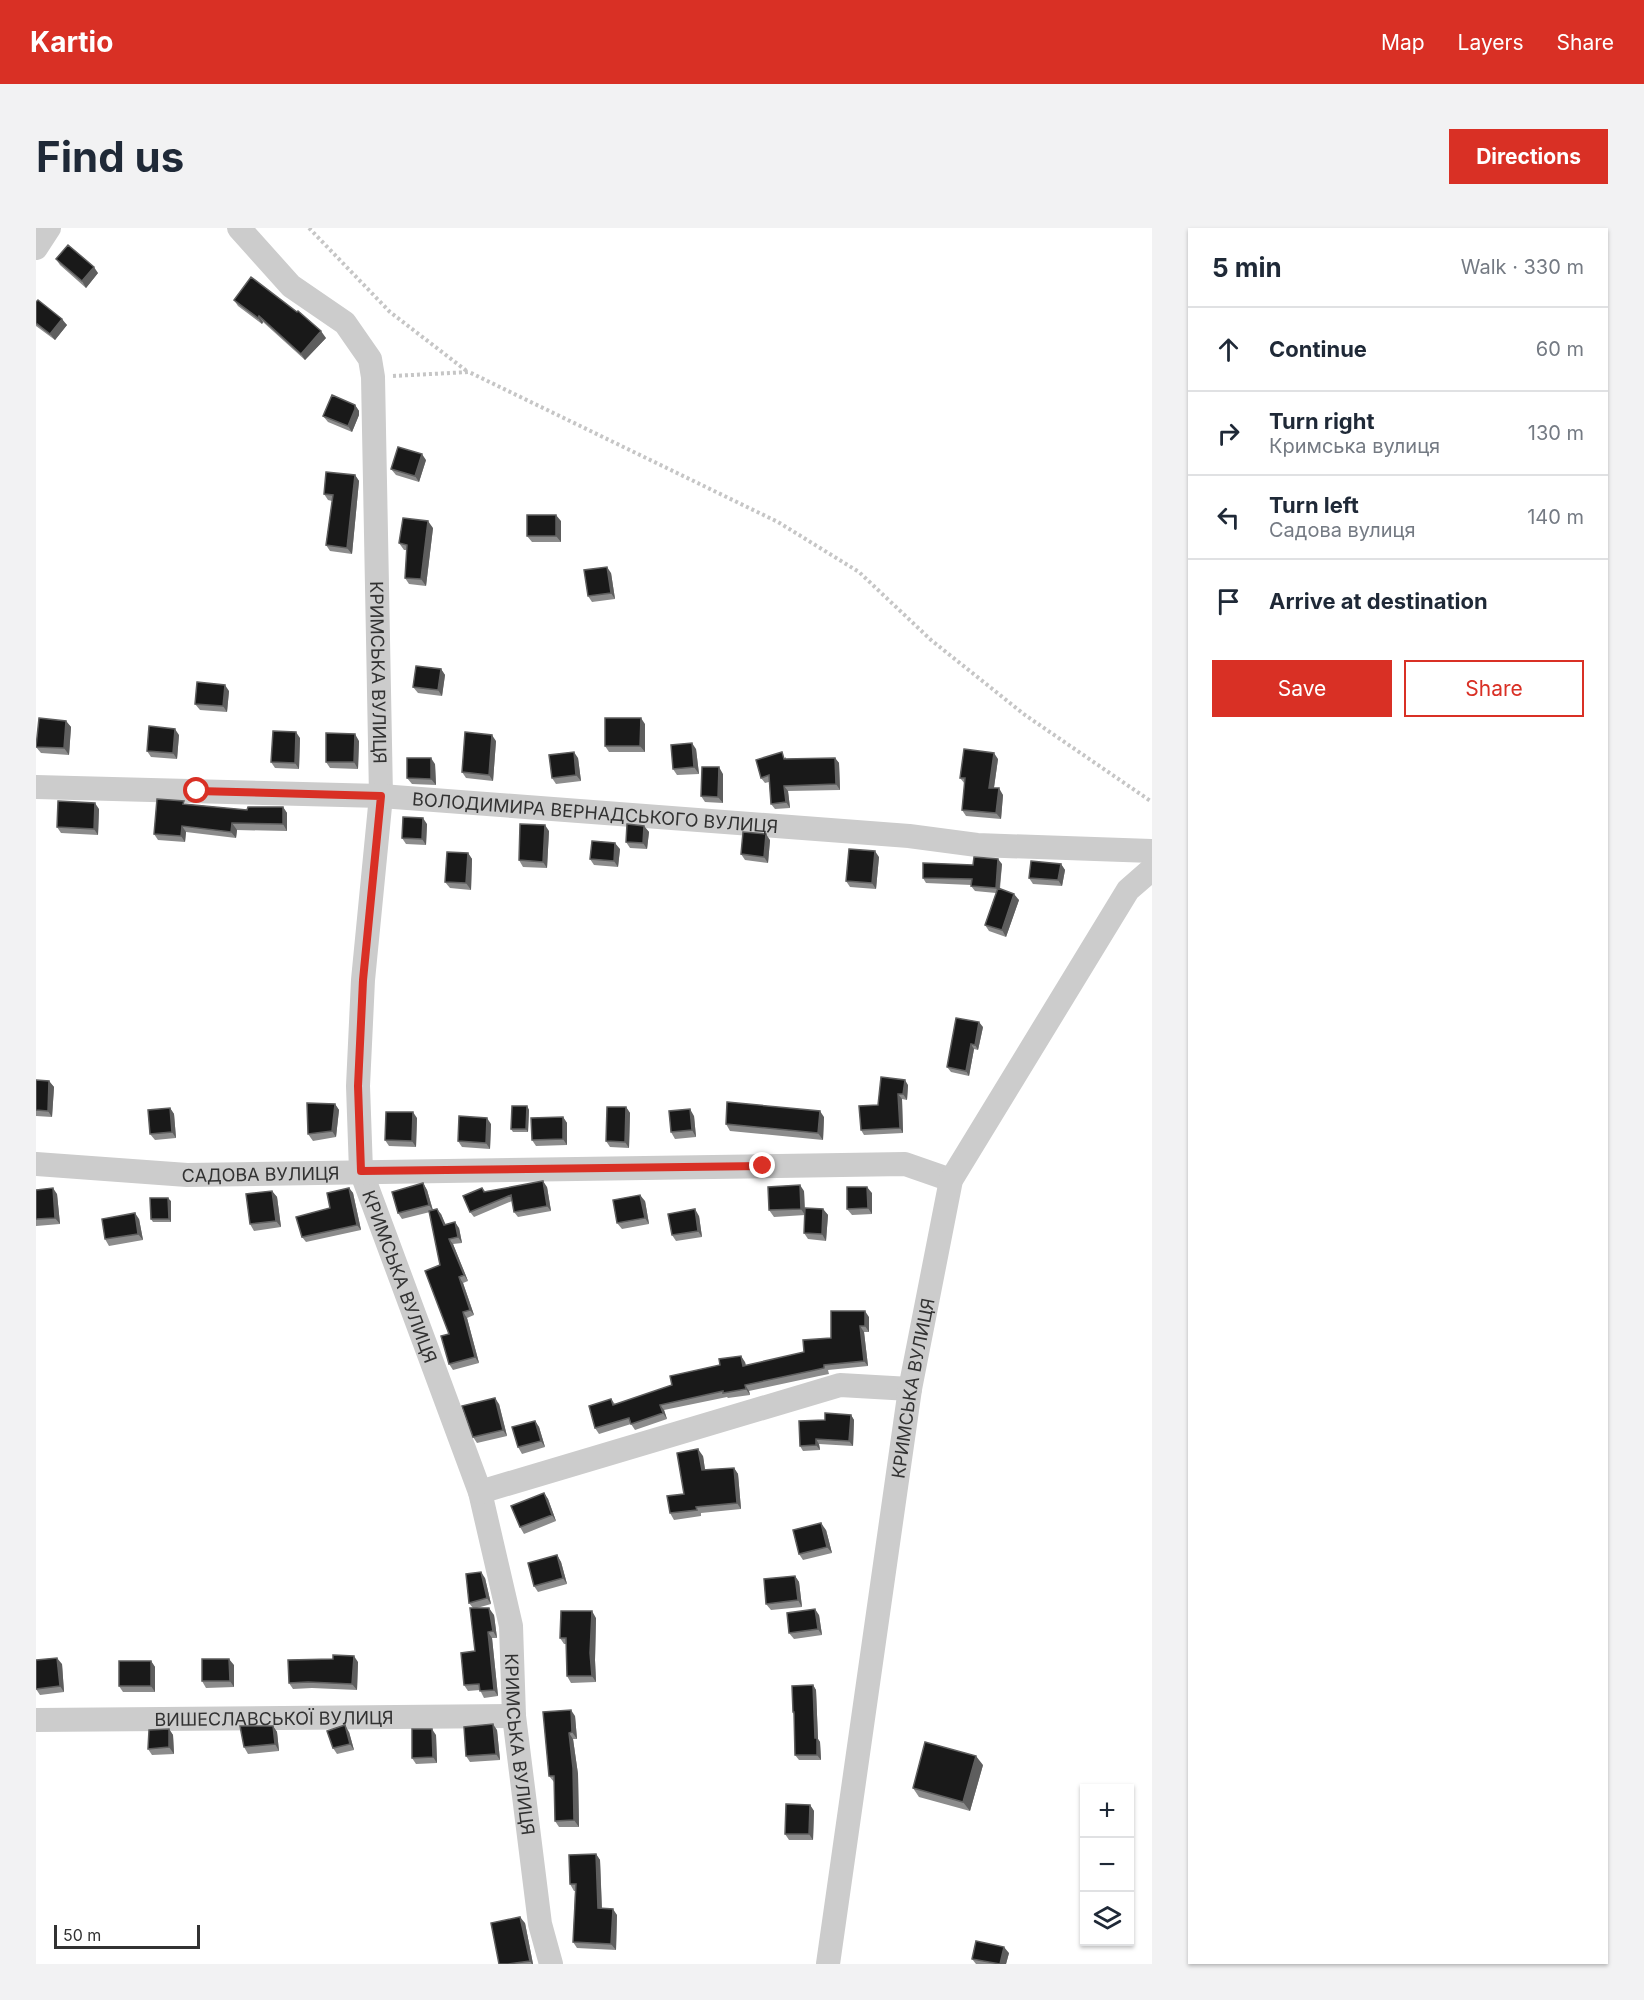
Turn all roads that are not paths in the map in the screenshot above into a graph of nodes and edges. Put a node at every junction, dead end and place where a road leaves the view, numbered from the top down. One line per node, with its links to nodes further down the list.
1 (49, 228): 3 (street)
2 (239, 228): 5 (street, КРИМСЬКА ВУЛИЦЯ)
3 (36, 248)
4 (36, 787): 5 (street, ВОЛОДИМИРА ВЕРНАДСЬКОГО ВУЛИЦЯ)
5 (381, 796): 6 (street, ВОЛОДИМИРА ВЕРНАДСЬКОГО ВУЛИЦЯ); 9 (street, КРИМСЬКА ВУЛИЦЯ)
6 (1152, 851)
7 (1152, 869): 10 (street, КРИМСЬКА ВУЛИЦЯ)
8 (36, 1164): 9 (street, САДОВА ВУЛИЦЯ)
9 (361, 1171): 10 (street, САДОВА ВУЛИЦЯ); 12 (street, КРИМСЬКА ВУЛИЦЯ)
10 (951, 1180): 11 (street, КРИМСЬКА ВУЛИЦЯ)
11 (910, 1389): 12 (street); 16 (street, КРИМСЬКА ВУЛИЦЯ)
12 (480, 1491): 13 (street, КРИМСЬКА ВУЛИЦЯ)
13 (514, 1716): 14 (street, ВИШЕСЛАВСЬКОЇ ВУЛИЦЯ); 15 (street, КРИМСЬКА ВУЛИЦЯ)
14 (36, 1720)
15 (551, 1964)
16 (828, 1964)

